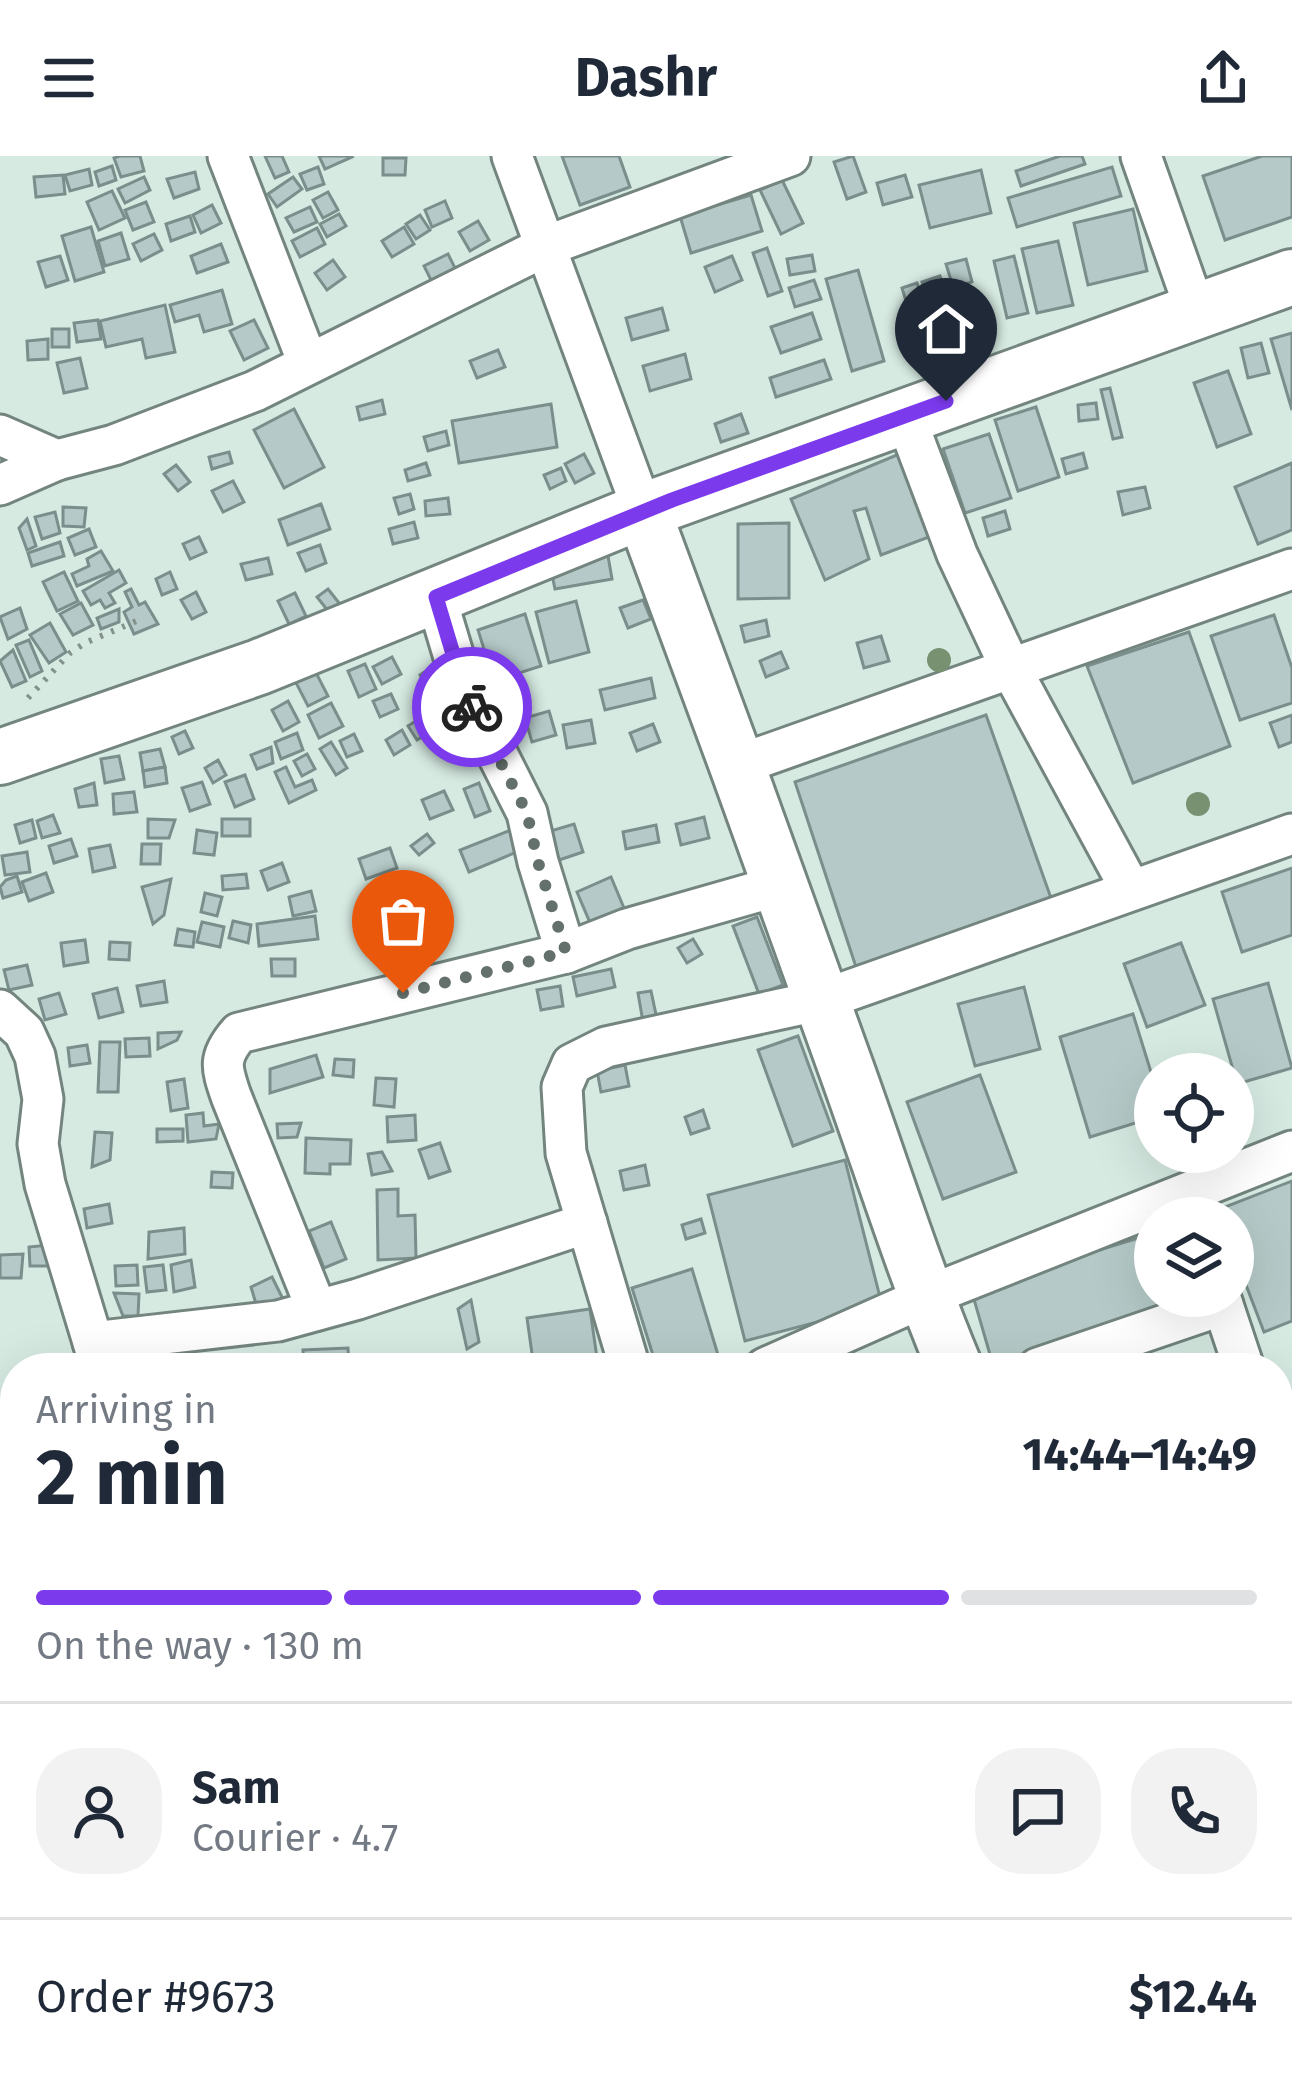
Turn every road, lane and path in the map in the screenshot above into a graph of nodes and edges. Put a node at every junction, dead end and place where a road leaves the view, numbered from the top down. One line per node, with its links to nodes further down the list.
1 (228, 156): 8 (street)
2 (512, 156): 5 (street)
3 (790, 156): 5 (street)
4 (1141, 156): 7 (street)
5 (546, 246): 8 (street); 13 (street)
6 (1292, 278): 7 (street)
7 (1196, 312): 9 (street)
8 (308, 363): 11 (street)
9 (904, 416): 13 (street); 17 (street)
10 (0, 435): 11 (street)
11 (57, 460): 12 (street)
12 (0, 485)
13 (643, 511): 15 (street); 20 (street)
14 (1292, 569): 17 (street)
15 (436, 597): 19 (street); 24 (street)
16 (141, 619): 18 (path)
17 (1010, 667): 20 (street); 23 (street)
18 (26, 700)
19 (0, 757)
20 (738, 765): 22 (street)
21 (1292, 833): 23 (street)
22 (781, 885): 24 (street); 25 (street)
23 (1131, 890): 25 (street)
24 (566, 952): 32 (street)
25 (822, 1000): 29 (street); 31 (street)
26 (0, 1010): 35 (street)
27 (1292, 1151): 28 (street)
28 (1205, 1197)
29 (587, 1223): 32 (street); 37 (street)
30 (1134, 1224): 31 (street)
31 (925, 1297): 38 (street); 39 (street)
32 (316, 1310): 36 (street)
33 (1176, 1317): 40 (street)
34 (1228, 1317): 41 (street)
35 (96, 1353)
36 (108, 1353)
37 (625, 1353)
38 (799, 1353)
39 (949, 1353)
40 (1079, 1353)
41 (1239, 1353)

